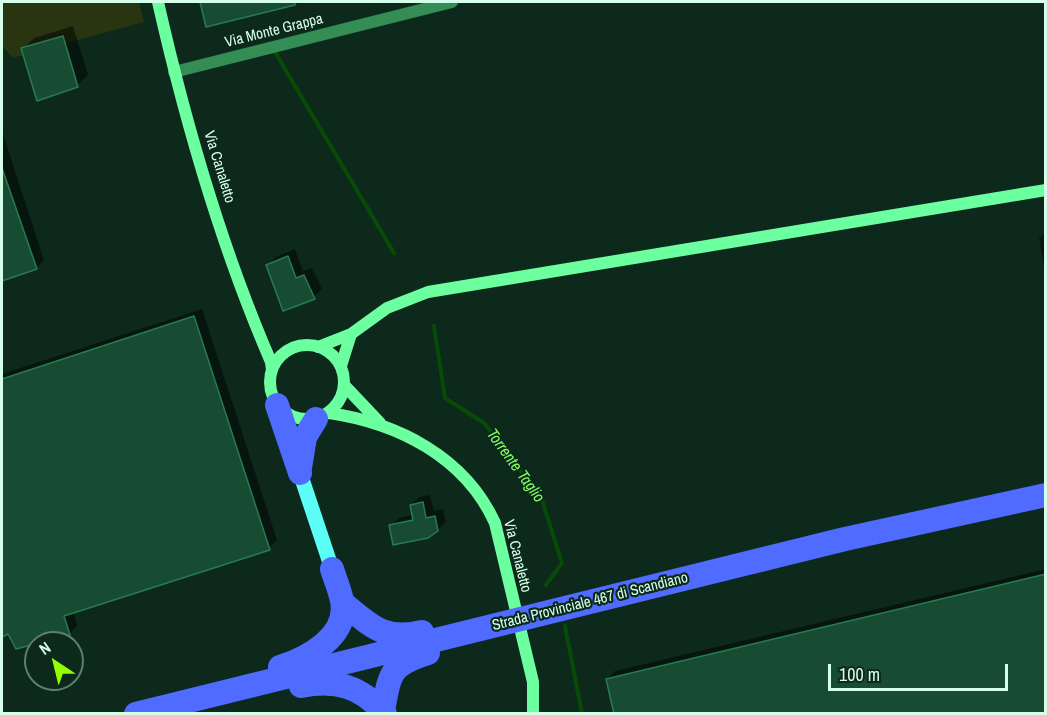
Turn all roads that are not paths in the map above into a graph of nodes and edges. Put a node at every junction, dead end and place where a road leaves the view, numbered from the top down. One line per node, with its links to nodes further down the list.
1 (158, 2): 3 (main road, Via Canaletto)
2 (452, 2): 3 (street, Via Monte Grappa)
3 (174, 72): 6 (main road, Via Canaletto)
4 (1046, 190): 5 (main road)
5 (351, 334): 8 (main road); 9 (main road)
6 (260, 339): 7 (main road); 10 (main road, Via Canaletto)
7 (299, 346): 8 (main road); 10 (main road)
8 (318, 347): 9 (main road)
9 (340, 366): 11 (main road)
10 (272, 370): 12 (main road)
11 (344, 385): 13 (main road); 14 (main road, Via Canaletto)
12 (277, 405): 13 (main road); 15 (highway)
13 (322, 416): 14 (main road, Via Canaletto); 15 (highway)
14 (381, 424): 23 (main road, Via Canaletto)
15 (300, 473): 17 (main road)
16 (1046, 495): 19 (highway, Strada Provinciale 467 di Scandiano)
17 (332, 569): 18 (highway)
18 (343, 603): 19 (highway); 20 (highway)
19 (553, 611): 20 (highway, Strada Provinciale 467 di Scandiano); 21 (highway)
20 (168, 705): 21 (highway); 22 (highway, Strada Provinciale 467 di Scandiano)
21 (384, 712)
22 (136, 714)
23 (533, 714)

